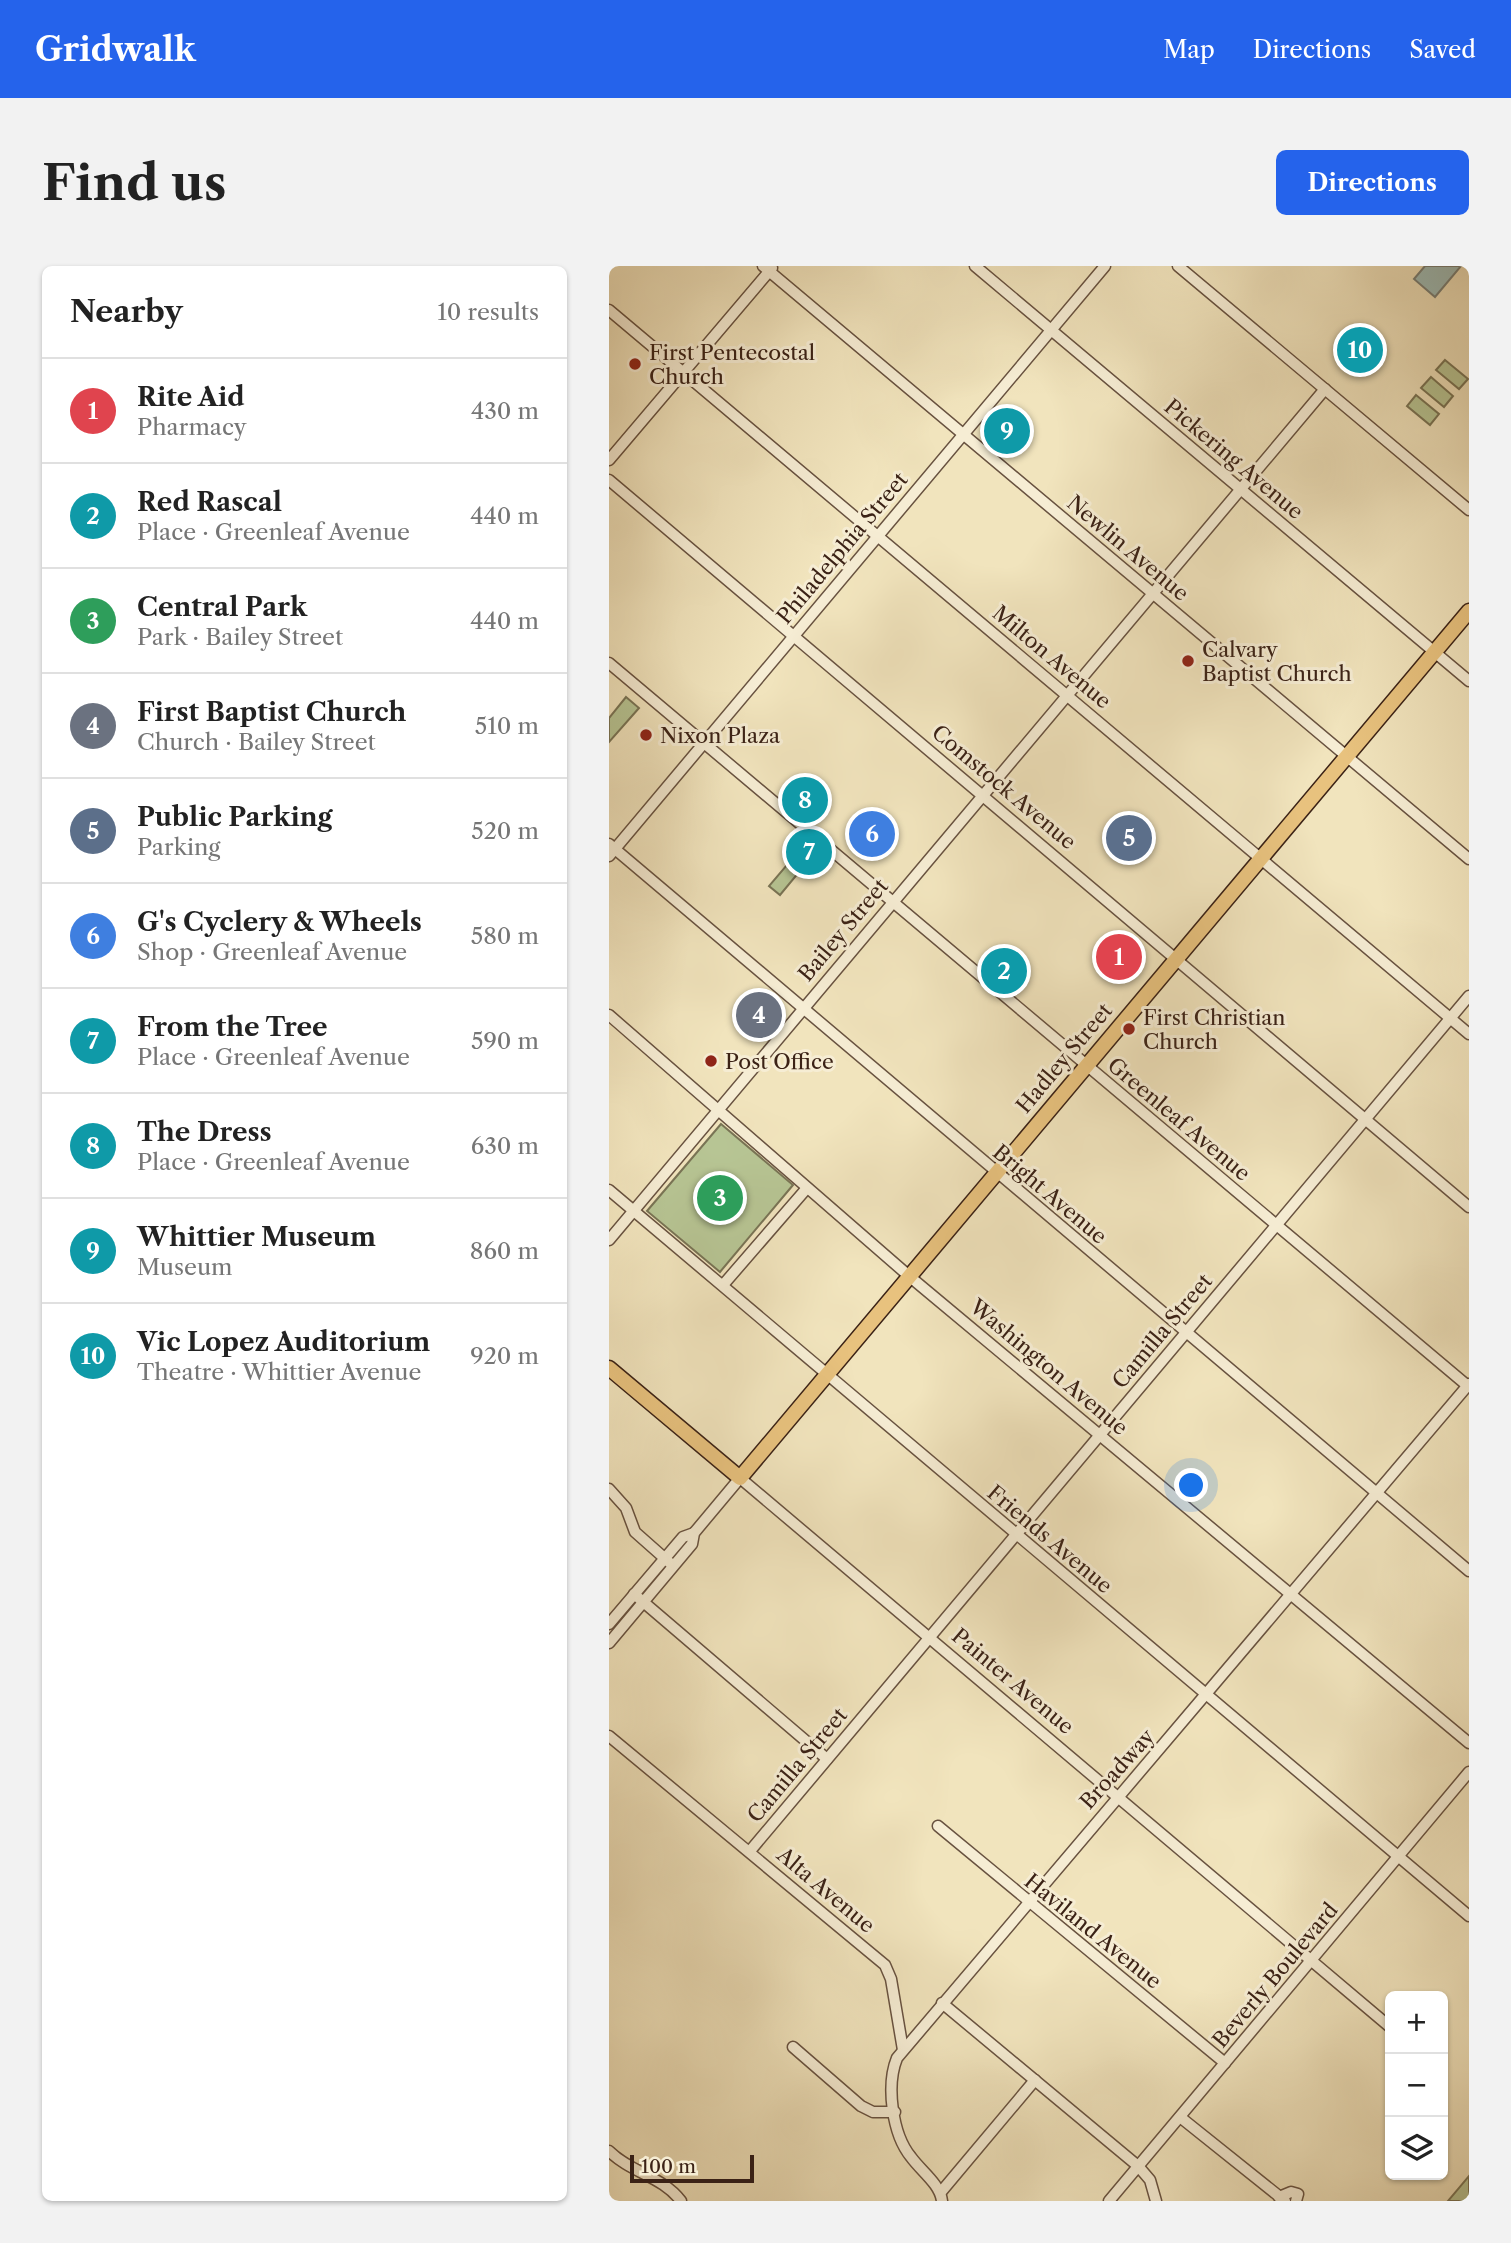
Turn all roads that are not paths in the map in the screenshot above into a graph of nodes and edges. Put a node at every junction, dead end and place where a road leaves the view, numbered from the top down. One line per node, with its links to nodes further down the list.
1 (975, 266): 6 (street, Pickering Avenue)
2 (1105, 266): 6 (street, Philadelphia Street)
3 (1178, 266): 8 (street)
4 (768, 268): 7 (street); 9 (street, Newlin Avenue)
5 (609, 310): 7 (street, Milton Avenue)
6 (1051, 330): 9 (street, Philadelphia Street); 12 (street, Pickering Avenue)
7 (683, 372): 10 (street); 14 (street, Milton Avenue)
8 (1325, 389): 12 (street, Bailey Street); 13 (street)
9 (963, 436): 14 (street, Philadelphia Street); 15 (street, Newlin Avenue)
10 (609, 460)
11 (609, 480): 17 (street, Comstock Avenue)
12 (1241, 490): 15 (street, Bailey Street); 18 (street, Pickering Avenue)
13 (1469, 510)
14 (879, 535): 17 (street, Philadelphia Street); 21 (street, Milton Avenue)
15 (1153, 595): 21 (street, Bailey Street); 23 (street, Newlin Avenue)
16 (1469, 611): 18 (main road, Hadley Street)
17 (794, 636): 22 (street, Philadelphia Street); 24 (street, Comstock Avenue)
18 (1434, 652): 20 (street, Pickering Avenue); 23 (main road, Hadley Street)
19 (609, 663): 22 (street, Greenleaf Avenue)
20 (1469, 681)
21 (1067, 696): 24 (street, Bailey Street); 26 (street, Milton Avenue)
22 (704, 743): 25 (street, Philadelphia Street); 28 (street, Greenleaf Avenue)
23 (1346, 756): 26 (main road, Hadley Street); 27 (street, Newlin Avenue)
24 (984, 794): 28 (street, Bailey Street); 29 (street, Comstock Avenue)
25 (611, 850): 31 (street, Bright Avenue)
26 (1261, 859): 29 (main road, Hadley Street); 33 (street, Milton Avenue)
27 (1469, 859)
28 (891, 902): 31 (street, Bailey Street); 35 (street, Greenleaf Avenue)
29 (1175, 959): 35 (main road, Hadley Street); 37 (street, Comstock Avenue)
30 (1469, 996): 33 (street, Camilla Street)
31 (804, 1007): 36 (street, Bailey Street); 38 (street, Bright Avenue)
32 (609, 1015): 36 (street, Washington Avenue)
33 (1450, 1018): 34 (street, Milton Avenue); 37 (street, Camilla Street)
34 (1469, 1034)
35 (1085, 1065): 38 (main road, Hadley Street); 43 (street, Greenleaf Avenue)
36 (718, 1110): 39 (street, Washington Avenue); 42 (street, Bailey Street)
37 (1365, 1119): 41 (street, Comstock Avenue); 43 (street, Camilla Street)
38 (995, 1173): 45 (main road, Hadley Street); 47 (street, Bright Avenue)
39 (807, 1188): 45 (street, Washington Avenue); 46 (street)
40 (609, 1190): 42 (street, Friends Avenue)
41 (1469, 1207)
42 (633, 1211): 44 (street, Bailey Street); 46 (street, Friends Avenue)
43 (1276, 1225): 47 (street, Camilla Street); 50 (street, Greenleaf Avenue)
44 (609, 1240)
45 (909, 1276): 49 (main road, Hadley Street); 51 (street, Washington Avenue)
46 (723, 1285): 49 (street, Friends Avenue)
47 (1186, 1332): 51 (street, Camilla Street); 54 (street, Bright Avenue)
48 (609, 1368): 52 (main road, Painter Avenue)
49 (824, 1375): 52 (main road, Hadley Street); 55 (street, Friends Avenue)
50 (1468, 1385): 54 (street, Broadway)
51 (1101, 1434): 55 (street, Camilla Street); 58 (street, Washington Avenue)
52 (740, 1478): 56 (street, Hadley Street); 61 (street, Painter Avenue)
53 (609, 1489): 56 (street)
54 (1376, 1494): 57 (street, Bright Avenue); 58 (street, Broadway)
55 (1015, 1535): 61 (street, Camilla Street); 63 (street, Friends Avenue)
56 (669, 1562): 59 (street, Hadley Street)
57 (1469, 1571)
58 (1292, 1594): 63 (street, Broadway); 65 (street, Washington Avenue)
59 (639, 1598): 60 (street, Hadley Street); 62 (street, Hadley Street); 67 (street)
60 (609, 1624)
61 (929, 1637): 67 (street, Camilla Street); 69 (street, Painter Avenue)
62 (609, 1643)
63 (1206, 1696): 69 (street, Broadway); 72 (street, Friends Avenue)
64 (613, 1739): 66 (street); 71 (street, Alta Avenue)
65 (1469, 1743)
66 (609, 1752)
67 (827, 1759): 71 (street, Camilla Street)
68 (1469, 1772): 72 (street, Beverly Boulevard)
69 (1120, 1799): 73 (street, Broadway); 75 (street, Painter Avenue)
70 (938, 1826): 73 (street, Haviland Avenue)
71 (750, 1851): 79 (street, Alta Avenue)
72 (1398, 1856): 74 (street, Friends Avenue); 75 (street, Beverly Boulevard)
73 (1028, 1903): 76 (street, Broadway); 80 (street, Haviland Avenue)
74 (1469, 1916)
75 (1312, 1961): 77 (street, Painter Avenue); 80 (street, Beverly Boulevard)
76 (942, 2003): 79 (street, Broadway); 81 (street)
77 (1385, 2023)
78 (793, 2047): 82 (street)
79 (903, 2050): 82 (street, Broadway)
80 (1225, 2063): 83 (street, Beverly Boulevard)
81 (1035, 2080): 85 (street); 86 (street)
82 (895, 2112): 86 (street, Broadway)
83 (1179, 2117): 85 (street, Beverly Boulevard); 87 (street)
84 (609, 2151): 88 (street)
85 (1138, 2166): 89 (street, Beverly Boulevard); 90 (street)
86 (941, 2196)
87 (1282, 2199): 91 (street)
88 (681, 2201)
89 (1109, 2201)
90 (1156, 2201)
91 (1296, 2201)

